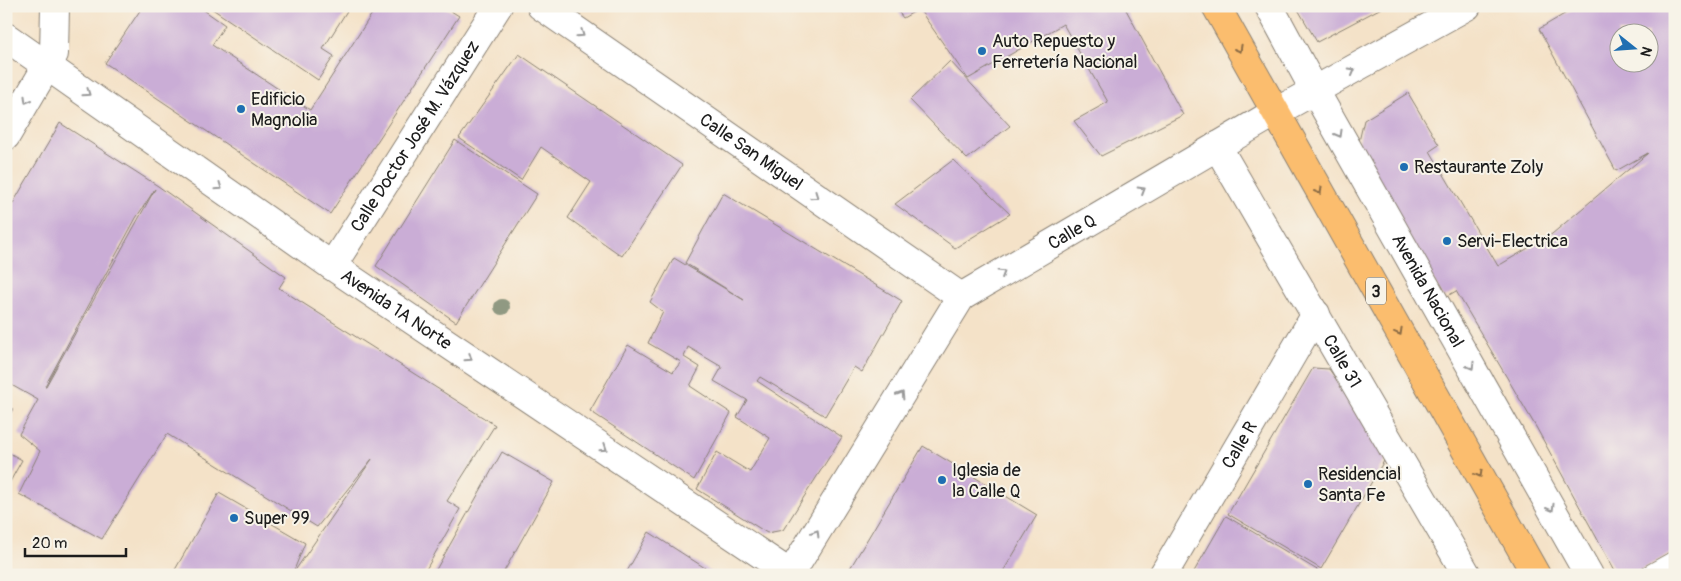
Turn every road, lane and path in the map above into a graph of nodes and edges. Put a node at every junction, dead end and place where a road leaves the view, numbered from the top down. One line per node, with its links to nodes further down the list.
1 (56, 6): 8 (street)
2 (498, 6): 13 (street, Calle Doctor José M. Vázquez)
3 (541, 6): 14 (street, Calle San Miguel, one-way to 14)
4 (1216, 6): 10 (main road, 3, one-way to 10)
5 (1269, 6): 9 (street, Avenida Nacional)
6 (1467, 6): 9 (street, Calle Q, one-way to 6)
7 (6, 37): 8 (street, Avenida 1A Norte)
8 (47, 65): 11 (street, one-way to 11); 13 (street, Avenida 1A Norte, one-way to 13)
9 (1315, 92): 10 (street, Calle Q); 21 (street, Avenida Nacional, one-way to 21)
10 (1274, 113): 12 (street, Calle Q); 20 (main road, 3, one-way to 20)
11 (6, 136)
12 (1218, 146): 14 (street, Calle Q, one-way to 12); 15 (street, Calle 31)
13 (332, 266): 17 (street, Avenida 1A Norte, one-way to 17)
14 (961, 297): 17 (street, Calle Q, one-way to 14)
15 (1316, 314): 18 (street, Calle R); 19 (street, Calle 31)
16 (1675, 561): 22 (lane)
17 (791, 574)
18 (1163, 575)
19 (1467, 575)
20 (1536, 575)
21 (1589, 575)
22 (1650, 575)

